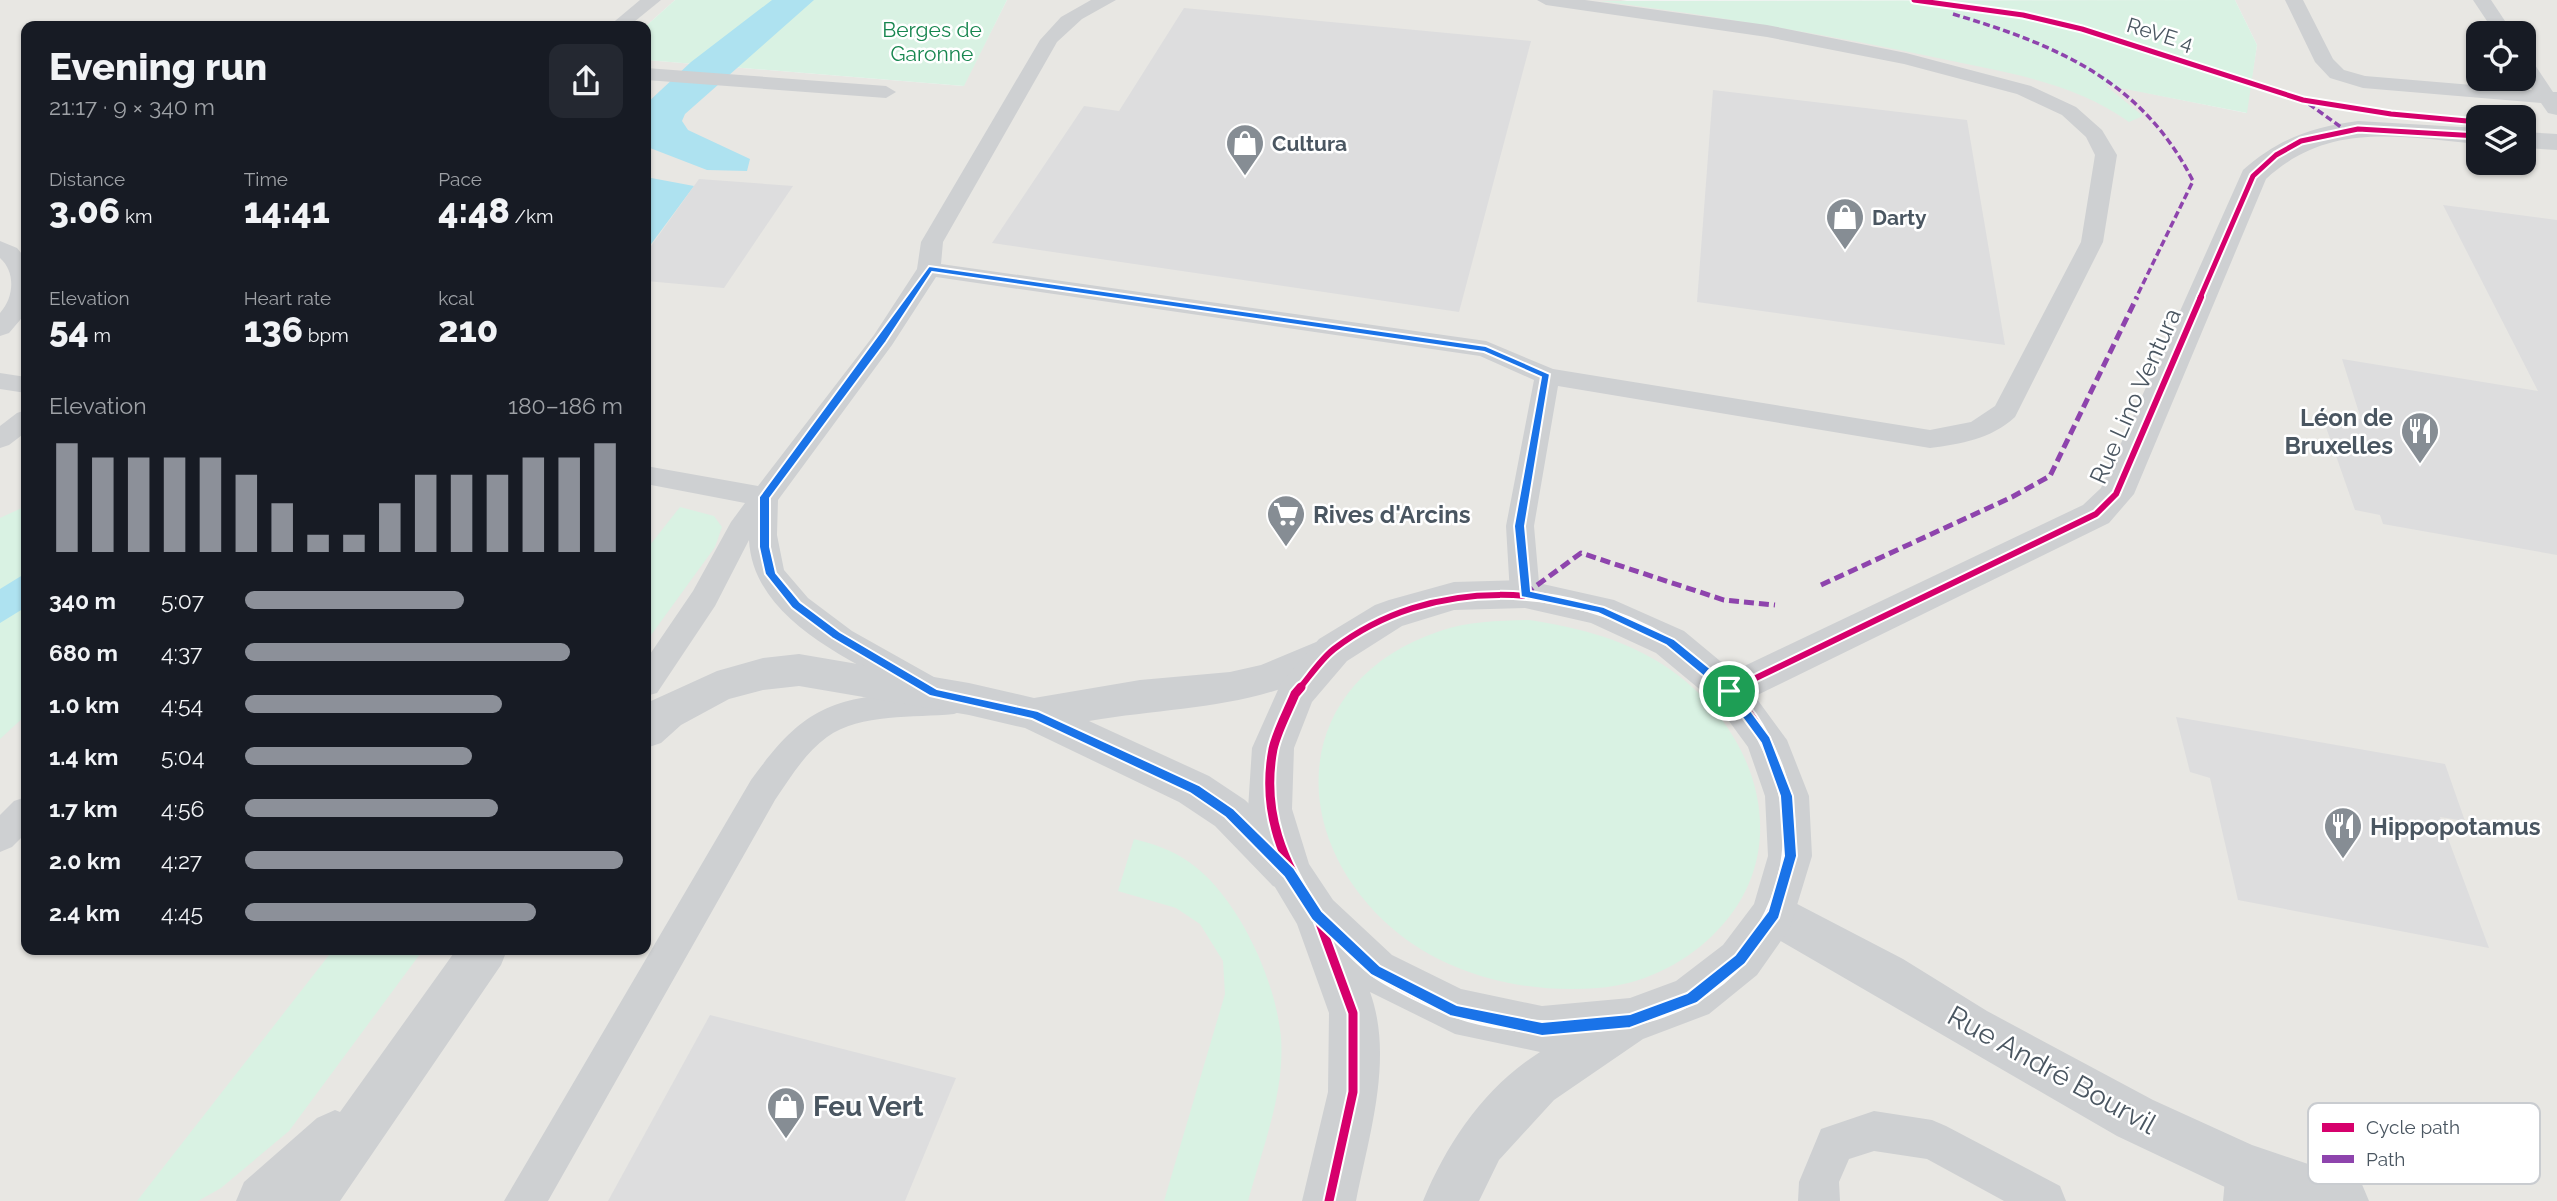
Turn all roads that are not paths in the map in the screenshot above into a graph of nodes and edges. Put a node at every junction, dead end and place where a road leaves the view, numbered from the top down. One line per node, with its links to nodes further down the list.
1 (652, 0): 6 (lane)
2 (1107, 0): 16 (lane)
3 (1546, 0): 20 (lane)
4 (2294, 0): 11 (lane)
5 (2482, 0): 7 (lane)
6 (625, 21)
7 (2496, 21)
8 (651, 74): 10 (lane)
9 (2536, 79): 11 (lane)
10 (886, 92)
11 (2554, 103)
12 (2466, 135): 30 (street, Rue Lino Ventura)
13 (2536, 141): 14 (street)
14 (2557, 142)
15 (0, 248): 17 (lane)
16 (929, 269): 20 (lane); 26 (lane)
17 (21, 270)
18 (21, 306): 19 (lane)
19 (0, 328)
20 (1546, 376): 27 (lane)
21 (0, 381): 22 (lane)
22 (21, 384)
23 (21, 423): 24 (lane)
24 (0, 439)
25 (651, 476): 26 (lane)
26 (764, 497): 29 (lane); 31 (lane)
27 (1525, 594): 28 (street); 30 (street)
28 (1333, 650): 32 (street); 34 (street)
29 (651, 677)
30 (1729, 691): 35 (street)
31 (952, 696): 32 (street); 33 (street); 43 (lane)
32 (1034, 714): 34 (street)
33 (651, 726)
34 (1289, 872): 36 (street)
35 (1774, 913): 38 (street); 40 (street, Rue André Bourvil)
36 (1317, 915): 38 (street); 44 (street)
37 (481, 955): 39 (street)
38 (1630, 1021): 45 (street)
39 (389, 1088): 41 (street); 42 (street)
40 (2245, 1185): 48 (street, Rue André Bourvil)
41 (263, 1201)
42 (308, 1201)
43 (525, 1201)
44 (1329, 1201)
45 (1450, 1201)
46 (1819, 1201): 47 (lane)
47 (2045, 1201)
48 (2342, 1201)

